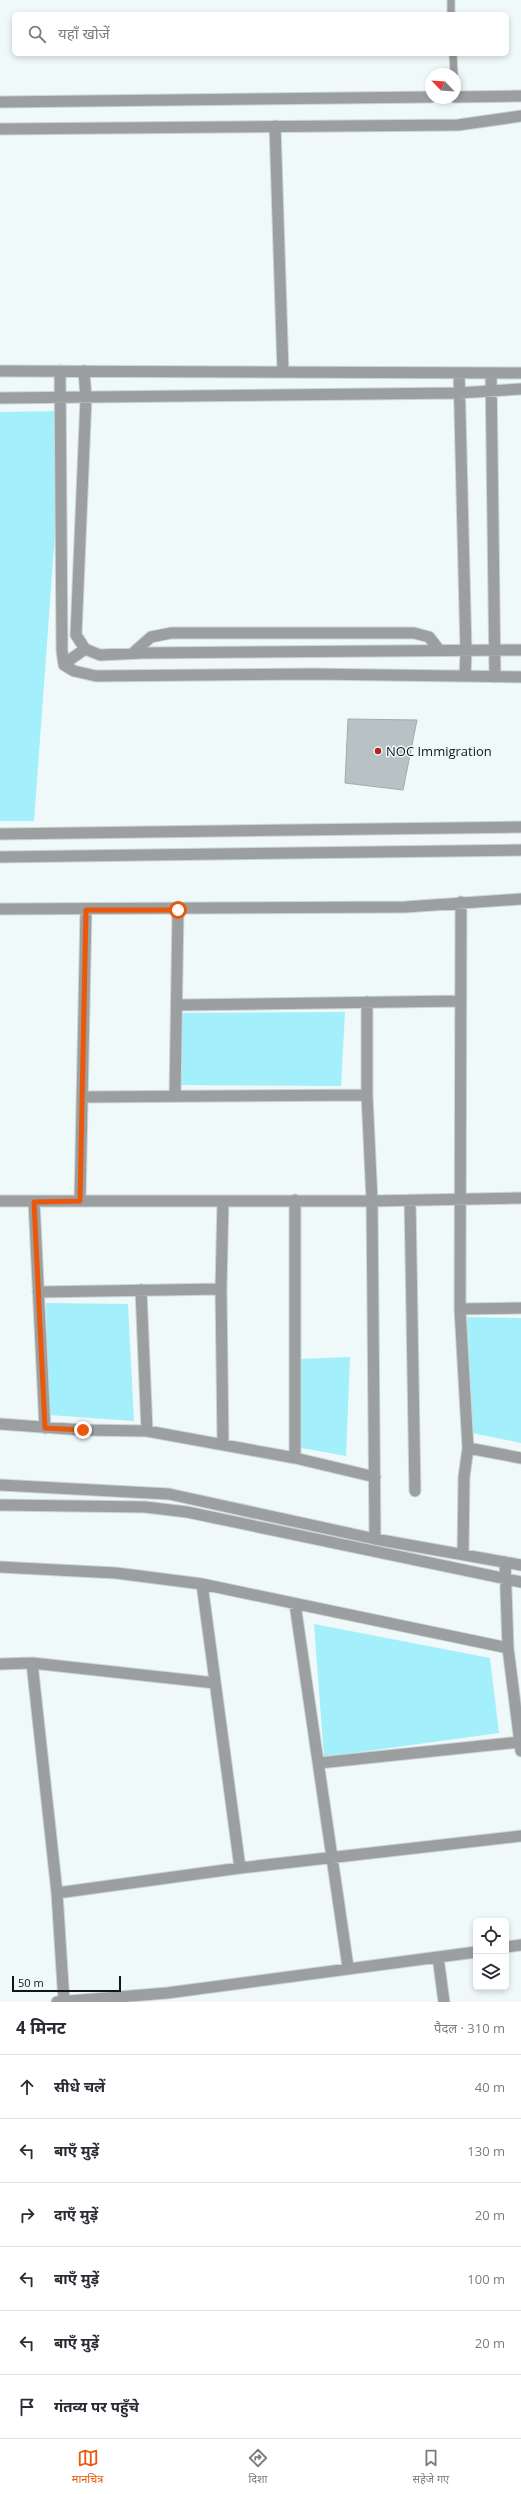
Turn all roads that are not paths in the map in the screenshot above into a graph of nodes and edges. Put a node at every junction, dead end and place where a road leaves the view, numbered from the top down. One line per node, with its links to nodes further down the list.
1 (451, 0): 2 (lane)
2 (452, 12)
3 (453, 56): 4 (lane)
4 (454, 68)
5 (521, 96): 7 (street)
6 (425, 97): 8 (street)
7 (461, 97)
8 (0, 102)
9 (521, 116): 10 (street)
10 (275, 126): 11 (street); 15 (street)
11 (0, 129)
12 (0, 371): 13 (street)
13 (60, 371): 14 (street); 23 (street)
14 (84, 371): 15 (street); 24 (street)
15 (283, 372): 16 (street)
16 (459, 373): 17 (street); 21 (street)
17 (491, 373): 18 (street); 20 (street)
18 (521, 373)
19 (521, 390): 20 (street)
20 (490, 391): 21 (street); 27 (street)
21 (458, 393): 24 (street); 26 (street)
22 (0, 398): 23 (street)
23 (60, 398): 24 (street); 31 (street)
24 (86, 398): 25 (street)
25 (85, 649): 30 (street); 31 (street)
26 (466, 650): 27 (street); 29 (street); 32 (street)
27 (496, 650): 28 (street); 33 (street)
28 (521, 650)
29 (440, 651): 30 (street); 30 (street)
30 (133, 653)
31 (64, 664): 32 (street)
32 (465, 676): 33 (street)
33 (495, 677): 34 (street)
34 (521, 677)
35 (521, 827): 36 (street)
36 (0, 834)
37 (521, 850): 38 (street)
38 (0, 857)
39 (521, 899): 40 (street)
40 (461, 902): 43 (street); 44 (street)
41 (0, 909): 42 (street)
42 (86, 910): 43 (street); 48 (street)
43 (178, 910): 46 (street)
44 (460, 1001): 45 (street); 50 (street)
45 (367, 1002): 46 (street); 47 (street)
46 (177, 1005): 49 (street)
47 (367, 1095): 49 (street); 53 (street)
48 (82, 1096): 49 (street); 56 (street)
49 (175, 1096)
50 (461, 1198): 51 (street); 54 (street); 63 (street)
51 (521, 1198)
52 (295, 1200): 53 (street); 57 (street); 69 (street)
53 (372, 1200): 54 (street); 71 (street)
54 (410, 1200): 73 (street)
55 (0, 1201): 58 (street)
56 (80, 1201): 57 (street); 58 (street)
57 (223, 1201): 59 (street)
58 (34, 1202): 61 (street)
59 (221, 1289): 60 (street); 67 (street)
60 (141, 1290): 61 (street); 66 (street)
61 (38, 1292): 65 (street)
62 (521, 1308): 63 (street)
63 (460, 1309): 68 (street)
64 (0, 1424): 65 (street)
65 (45, 1428): 66 (street)
66 (147, 1431): 67 (street)
67 (224, 1444): 69 (street)
68 (468, 1448): 70 (street); 76 (street)
69 (295, 1458): 71 (street)
70 (521, 1458)
71 (375, 1478): 75 (street)
72 (0, 1485): 75 (street)
73 (415, 1490)
74 (0, 1505): 80 (street)
75 (375, 1539): 76 (street)
76 (463, 1554): 77 (street)
77 (505, 1562): 78 (street); 80 (street)
78 (521, 1565)
79 (0, 1567): 82 (street)
80 (505, 1579): 81 (street); 84 (street)
81 (521, 1582)
82 (202, 1584): 83 (street); 87 (street)
83 (295, 1604): 84 (street); 89 (street)
84 (508, 1648): 88 (street)
85 (32, 1663): 86 (street); 87 (street); 93 (street)
86 (0, 1664)
87 (215, 1682): 92 (street)
88 (520, 1747): 89 (street)
89 (319, 1763): 91 (street)
90 (521, 1836): 91 (street)
91 (332, 1859): 92 (street); 98 (street)
92 (240, 1868): 93 (street)
93 (57, 1893): 100 (street)
94 (521, 1945): 95 (street)
95 (509, 1947)
96 (473, 1952): 97 (street)
97 (438, 1957): 98 (street); 101 (street)
98 (348, 1967): 99 (street)
99 (168, 1997): 100 (street)
100 (62, 2002)
101 (444, 2002)

